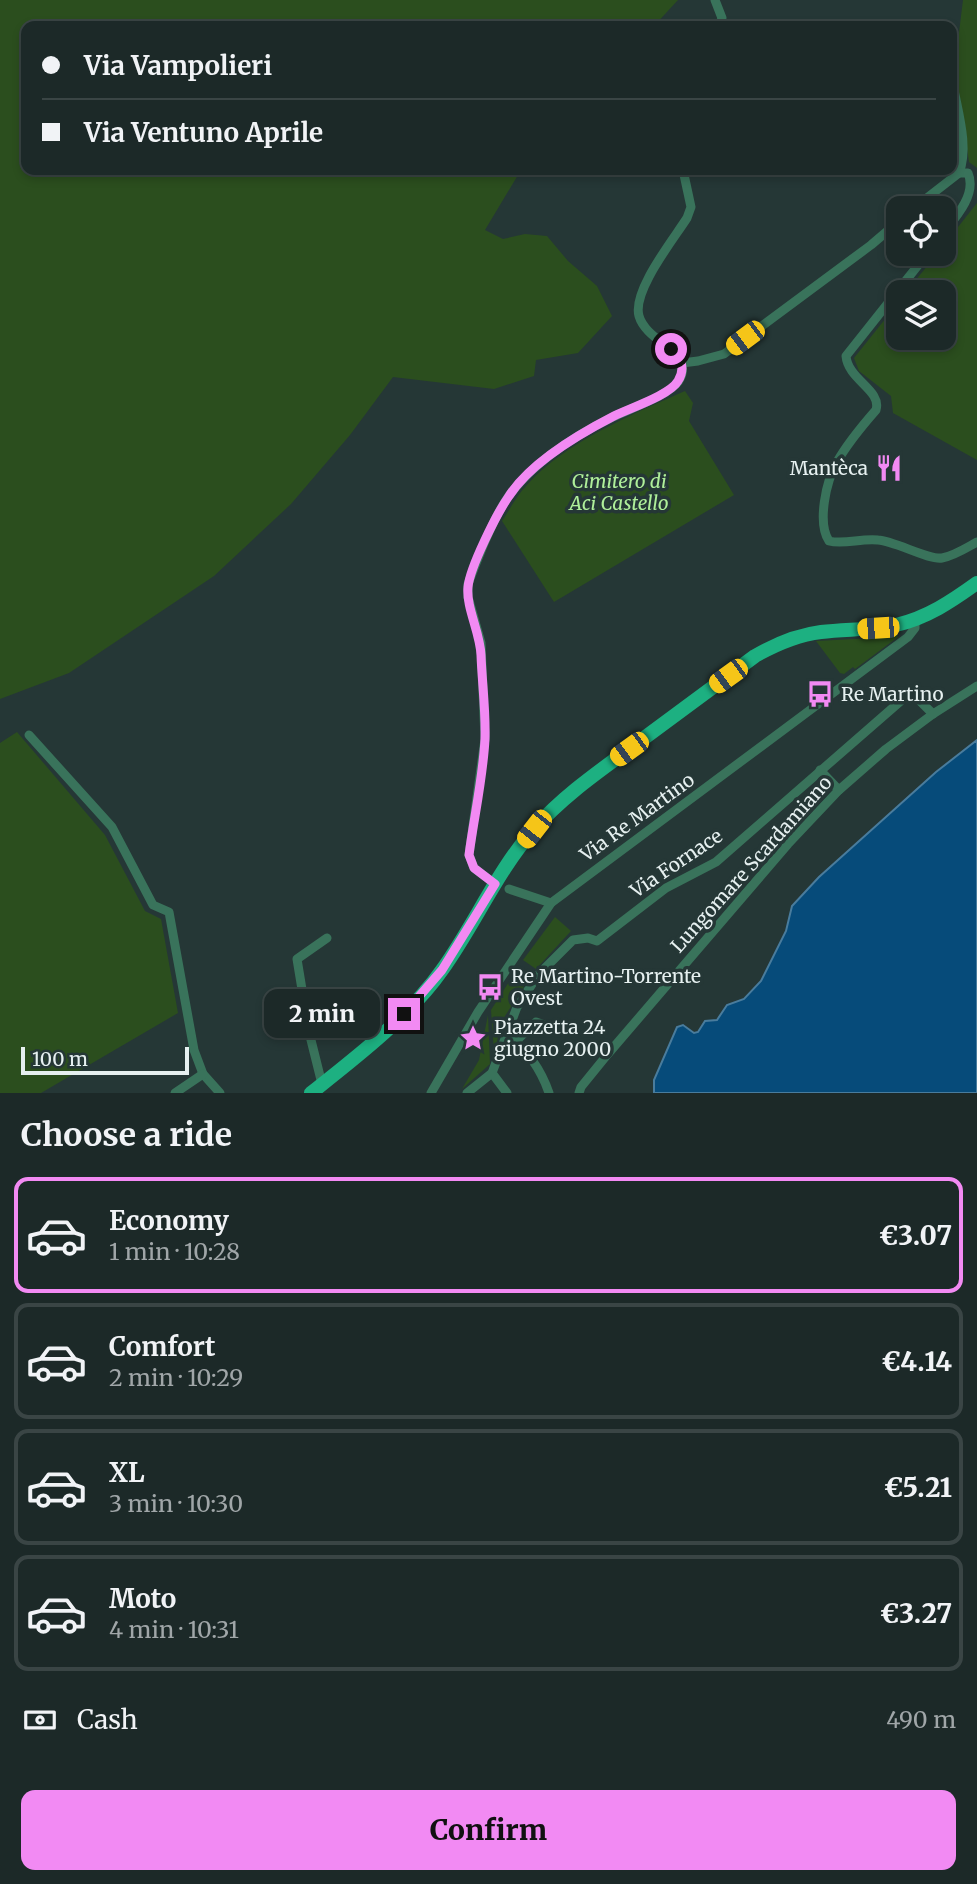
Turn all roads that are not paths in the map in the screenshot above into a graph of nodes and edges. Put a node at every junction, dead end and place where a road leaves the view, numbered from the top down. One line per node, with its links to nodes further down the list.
1 (715, 0): 2 (street)
2 (721, 21)
3 (957, 109): 4 (street)
4 (959, 173): 8 (street)
5 (684, 175): 11 (street)
6 (956, 175): 7 (street)
7 (929, 196)
8 (956, 217)
9 (886, 232): 11 (street)
10 (917, 266): 12 (street)
11 (682, 363): 20 (street)
12 (977, 542)
13 (977, 583): 14 (main road)
14 (915, 619): 20 (main road); 21 (street, Via Re Martino)
15 (977, 686): 16 (street, Lungomare Scardamiano)
16 (933, 714): 18 (street, Via Fornace); 19 (street, Lungomare Scardamiano)
17 (29, 735): 27 (street)
18 (820, 771): 19 (street); 24 (street, Via Fornace)
19 (839, 790): 35 (street, Lungomare Scardamiano)
20 (502, 886): 21 (street); 28 (main road)
21 (551, 903): 31 (street, Via Re Martino)
22 (327, 938): 28 (street)
23 (550, 1027): 25 (street)
24 (506, 1035): 25 (street); 26 (street, Via Fornace)
25 (516, 1041): 34 (street)
26 (492, 1073): 32 (street); 33 (street)
27 (203, 1074): 29 (street); 30 (street)
28 (316, 1089)
29 (175, 1093)
30 (220, 1093)
31 (431, 1093)
32 (467, 1093)
33 (506, 1093)
34 (549, 1093)
35 (579, 1093)

